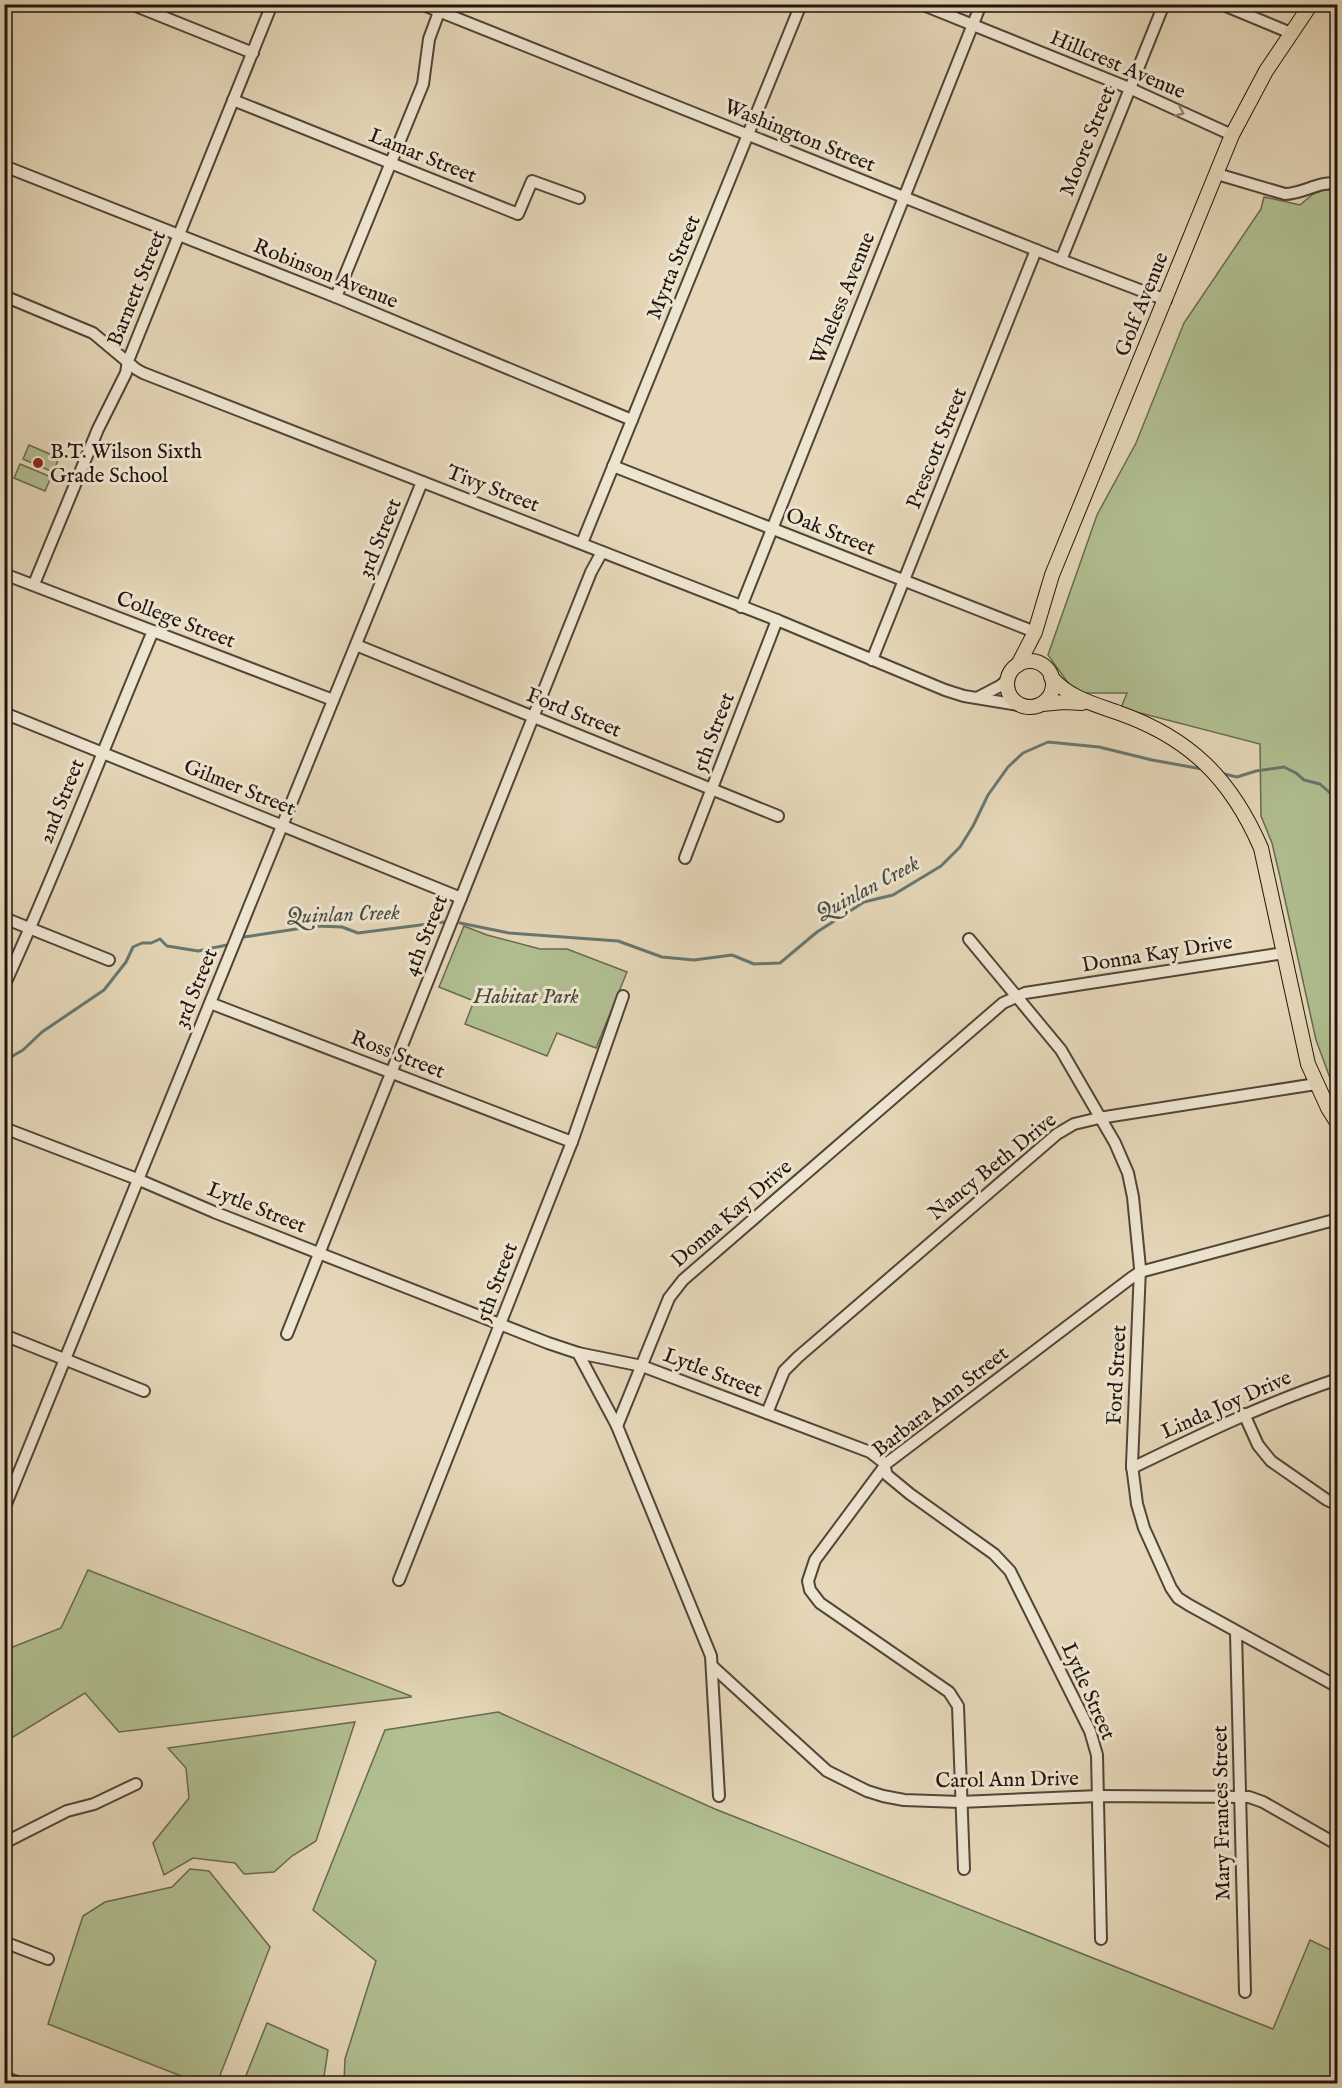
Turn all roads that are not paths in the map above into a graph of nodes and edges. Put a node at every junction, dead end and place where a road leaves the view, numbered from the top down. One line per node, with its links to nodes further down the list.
1 (131, 4): 13 (street)
2 (272, 4): 13 (street, Barnett Street)
3 (421, 4): 10 (street, Washington Street)
4 (801, 4): 16 (street, Myrta Street)
5 (921, 4): 11 (street, Hillcrest Avenue)
6 (981, 4): 11 (street, Wheless Avenue)
7 (1164, 4): 14 (street, Moore Street)
8 (1221, 4): 12 (street)
9 (1311, 4): 12 (main road, Golf Avenue)
10 (441, 8): 16 (street, Washington Street); 18 (street)
11 (974, 25): 14 (street, Hillcrest Avenue); 22 (street, Wheless Avenue)
12 (1291, 33): 17 (main road, Golf Avenue)
13 (253, 53): 15 (street, Barnett Street)
14 (1129, 88): 17 (street, Hillcrest Avenue, one-way to 17); 26 (street, Moore Street)
15 (233, 100): 18 (street, Lamar Street); 24 (street, Barnett Street)
16 (748, 135): 22 (street, Washington Street); 31 (street, Myrta Street)
17 (1232, 135): 20 (main road, Golf Avenue)
18 (390, 163): 23 (street, Lamar Street); 28 (street)
19 (4, 166): 24 (street, Robinson Avenue)
20 (1217, 174): 21 (street); 29 (main road, Golf Avenue)
21 (1338, 184)
22 (904, 197): 25 (street, Washington Street); 34 (street, Wheless Avenue)
23 (579, 198)
24 (179, 234): 28 (street, Robinson Avenue); 30 (street, Barnett Street)
25 (1036, 250): 26 (street, Washington Street); 38 (street, Prescott Street)
26 (1061, 260): 29 (street, Washington Street)
27 (4, 296): 30 (street, Tivy Street)
28 (336, 297): 31 (street, Robinson Avenue)
29 (1166, 300): 43 (main road, Golf Avenue)
30 (128, 361): 33 (street, Tivy Street); 39 (street, Barnett Street)
31 (632, 420): 32 (street, Myrta Street)
32 (613, 466): 34 (street, Oak Street); 35 (street, Myrta Street)
33 (422, 482): 35 (street, Tivy Street); 44 (street, 3rd Street)
34 (772, 528): 38 (street, Oak Street); 40 (street, Wheless Avenue)
35 (582, 543): 36 (street, Tivy Street)
36 (602, 552): 40 (street, Tivy Street); 56 (street, 4th Street)
37 (4, 574): 39 (street, College Street)
38 (904, 581): 43 (street, Oak Street); 45 (street, Prescott Street)
39 (34, 584): 42 (street, College Street)
40 (741, 607): 41 (street, Tivy Street)
41 (777, 620): 45 (street, Tivy Street); 58 (street, 5th Street)
42 (153, 631): 51 (street, College Street); 57 (street, 2nd Street)
43 (1035, 632): 46 (main road, Golf Avenue); 47 (main road, Golf Avenue)
44 (356, 645): 51 (street, 3rd Street); 56 (street, Ford Street)
45 (872, 660): 50 (street, Tivy Street)
46 (1018, 665): 47 (main road); 49 (main road)
47 (1042, 666): 48 (main road)
48 (1051, 677): 52 (main road); 53 (main road)
49 (1007, 680): 50 (street); 54 (main road)
50 (977, 698): 54 (street, Tivy Street)
51 (333, 700): 60 (street, 3rd Street)
52 (1088, 703): 53 (main road); 66 (main road)
53 (1042, 704): 54 (main road)
54 (1019, 705)
55 (4, 713): 57 (street, Gilmer Street)
56 (533, 717): 58 (street, Ford Street); 62 (street, 4th Street)
57 (102, 752): 60 (street, Gilmer Street); 64 (street, 2nd Street)
58 (712, 789): 59 (street, Ford Street); 61 (street, 5th Street)
59 (778, 816)
60 (283, 825): 62 (street, Gilmer Street); 71 (street, 3rd Street)
61 (685, 858)
62 (461, 898): 72 (street, 4th Street)
63 (4, 918): 64 (street)
64 (31, 928): 67 (street); 68 (street, 2nd Street)
65 (969, 939): 70 (street, Ford Street)
66 (1284, 953): 70 (street, Donna Kay Drive); 73 (main road)
67 (109, 960)
68 (4, 986)
69 (623, 996): 77 (street, 5th Street)
70 (1016, 996): 74 (street, Ford Street); 87 (street, Donna Kay Drive)
71 (210, 1003): 72 (street, Ross Street); 78 (street, 3rd Street)
72 (392, 1073): 77 (street, Ross Street); 80 (street, 4th Street)
73 (1316, 1084): 74 (street, Nancy Beth Drive); 75 (main road)
74 (1099, 1118): 81 (street, Ford Street); 90 (street, Nancy Beth Drive)
75 (1338, 1124)
76 (4, 1128): 78 (street, Lytle Street)
77 (572, 1142): 82 (street, 5th Street)
78 (137, 1179): 80 (street, Lytle Street); 86 (street, 3rd Street)
79 (1338, 1219): 81 (street, Barbara Ann Street)
80 (320, 1253): 82 (street, Lytle Street); 83 (street, 4th Street)
81 (1140, 1272): 93 (street, Barbara Ann Street); 94 (street, Ford Street)
82 (500, 1323): 85 (street, Lytle Street); 97 (street, 5th Street)
83 (287, 1334)
84 (4, 1335): 86 (street)
85 (578, 1353): 87 (street, Lytle Street); 92 (street)
86 (65, 1360): 89 (street); 96 (street, 3rd Street)
87 (642, 1366): 90 (street, Lytle Street); 92 (street, Donna Kay Drive)
88 (1338, 1379): 91 (street, Linda Joy Drive)
89 (144, 1391)
90 (766, 1413): 93 (street, Lytle Street)
91 (1244, 1414): 94 (street, Linda Joy Drive); 95 (street)
92 (616, 1426): 99 (street)
93 (884, 1466): 103 (street, Lytle Street); 105 (street, Barbara Ann Street)
94 (1132, 1468): 98 (street, Ford Street)
95 (1338, 1505)
96 (4, 1509)
97 (399, 1580)
98 (1236, 1632): 100 (street, Ford Street); 104 (street, Mary Frances Street)
99 (711, 1666): 102 (street); 105 (street, Carol Ann Drive)
100 (1338, 1687)
101 (136, 1784): 106 (street)
102 (719, 1796)
103 (1099, 1796): 104 (street, Carol Ann Drive); 105 (street, Carol Ann Drive); 109 (street, Lytle Street)
104 (1240, 1796): 107 (street, Carol Ann Drive); 112 (street, Mary Frances Street)
105 (960, 1802): 108 (street, Barbara Ann Street)
106 (4, 1844)
107 (1338, 1845)
108 (964, 1869)
109 (1101, 1939)
110 (4, 1941): 111 (street)
111 (48, 1959)
112 (1245, 1992)
113 (4, 2077): 114 (street)
114 (22, 2084)

